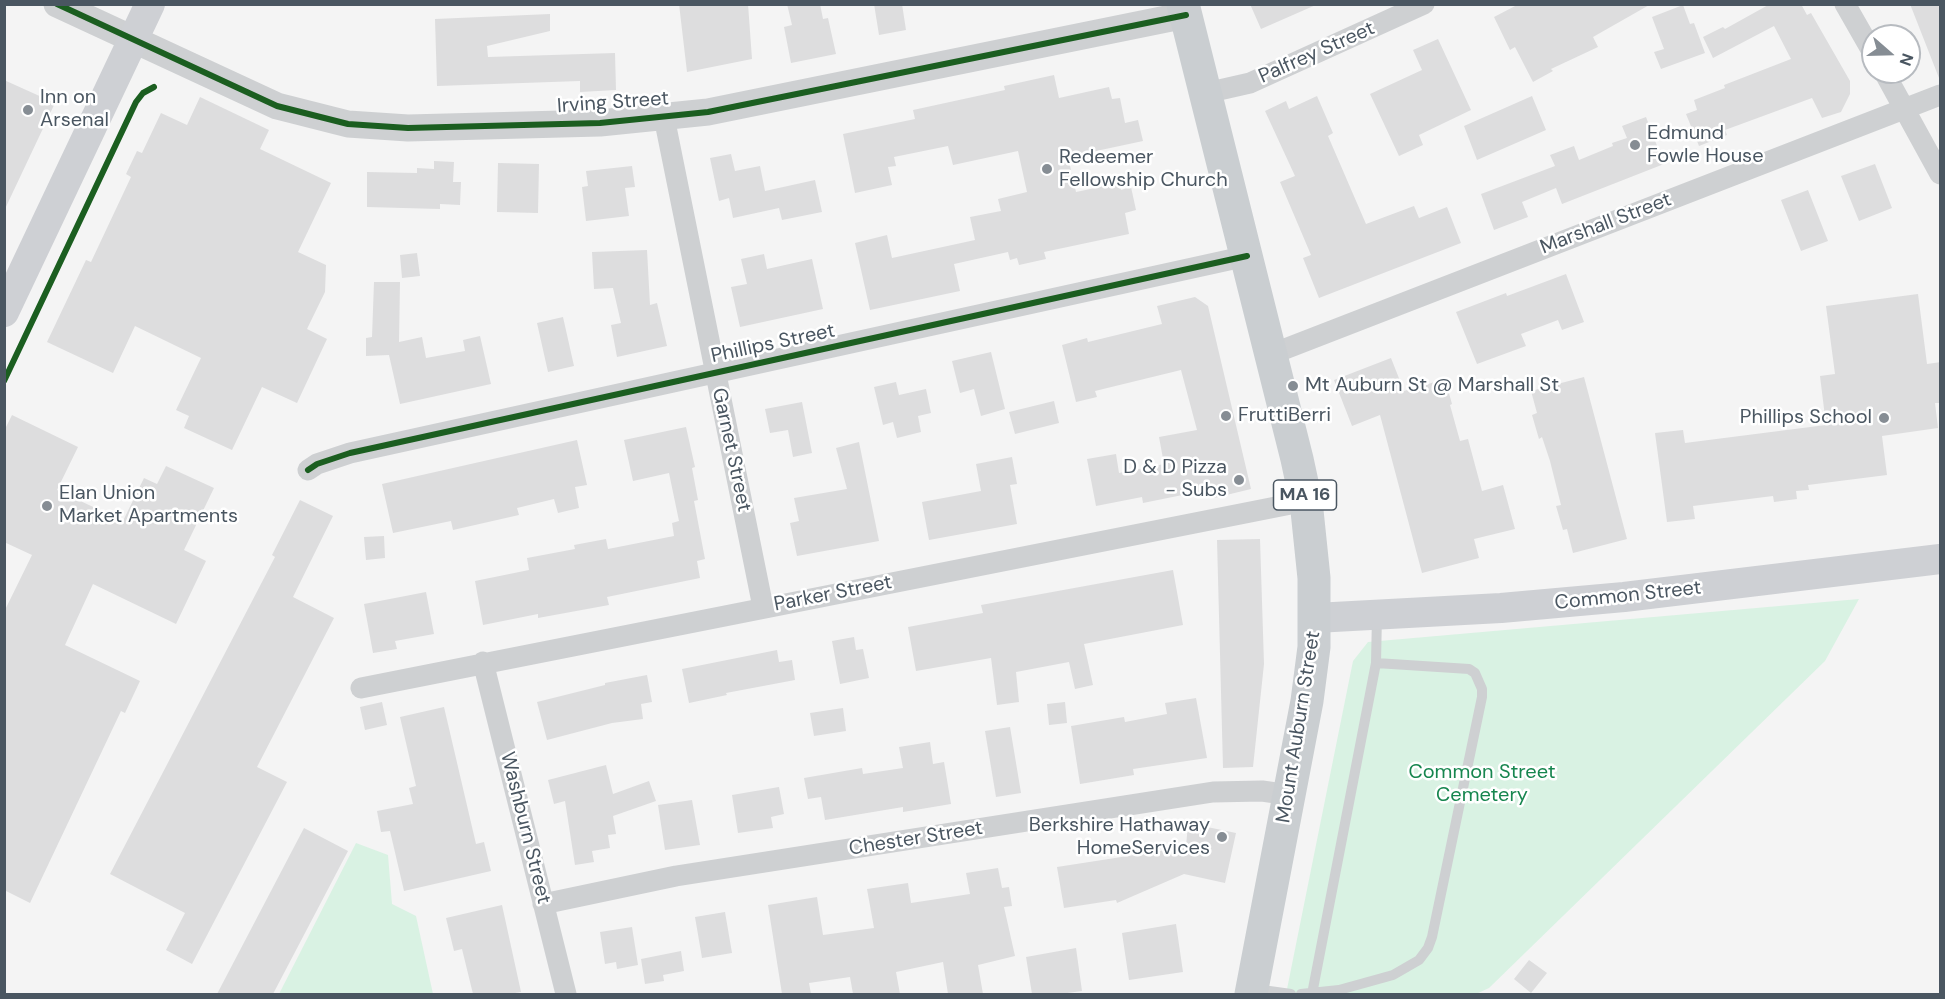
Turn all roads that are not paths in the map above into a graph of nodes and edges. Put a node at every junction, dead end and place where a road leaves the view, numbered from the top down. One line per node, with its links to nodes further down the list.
1 (57, 4): 7 (street, Irving Street)
2 (150, 4): 7 (main road)
3 (1424, 4): 9 (street, Palfrey Street)
4 (1845, 4): 6 (street)
5 (1184, 10): 9 (main road, Mount Auburn Street / MA 16); 12 (street, Irving Street)
6 (1861, 31)
7 (133, 39): 12 (street, Irving Street); 15 (main road)
8 (1891, 84): 11 (street)
9 (1206, 93): 14 (main road, Mount Auburn Street / MA 16)
10 (1941, 94): 11 (street, Marshall Street)
11 (1904, 108): 13 (street); 16 (street, Marshall Street)
12 (664, 117): 17 (street, Garnet Street)
13 (1941, 174)
14 (1247, 256): 16 (main road, Mount Auburn Street / MA 16); 17 (street, Phillips Street)
15 (4, 312)
16 (1272, 354): 19 (main road, Mount Auburn Street / MA 16)
17 (715, 374): 18 (street, Phillips Street); 21 (street, Garnet Street)
18 (308, 470)
19 (1306, 501): 21 (street, Parker Street); 23 (main road, Mount Auburn Street / MA 16)
20 (1941, 559): 22 (main road, Common Street)
21 (763, 607): 24 (street, Parker Street)
22 (1377, 615): 23 (main road, Common Street); 25 (lane)
23 (1315, 618): 27 (main road, Mount Auburn Street / MA 16)
24 (483, 662): 26 (street, Parker Street); 28 (street, Washburn Street)
25 (1376, 663): 32 (lane); 32 (lane)
26 (361, 688)
27 (1290, 795): 28 (street, Chester Street); 29 (main road, Mount Auburn Street / MA 16)
28 (543, 904): 30 (street, Washburn Street)
29 (1251, 992): 31 (lane)
30 (566, 994)
31 (1291, 994)
32 (1307, 994)

